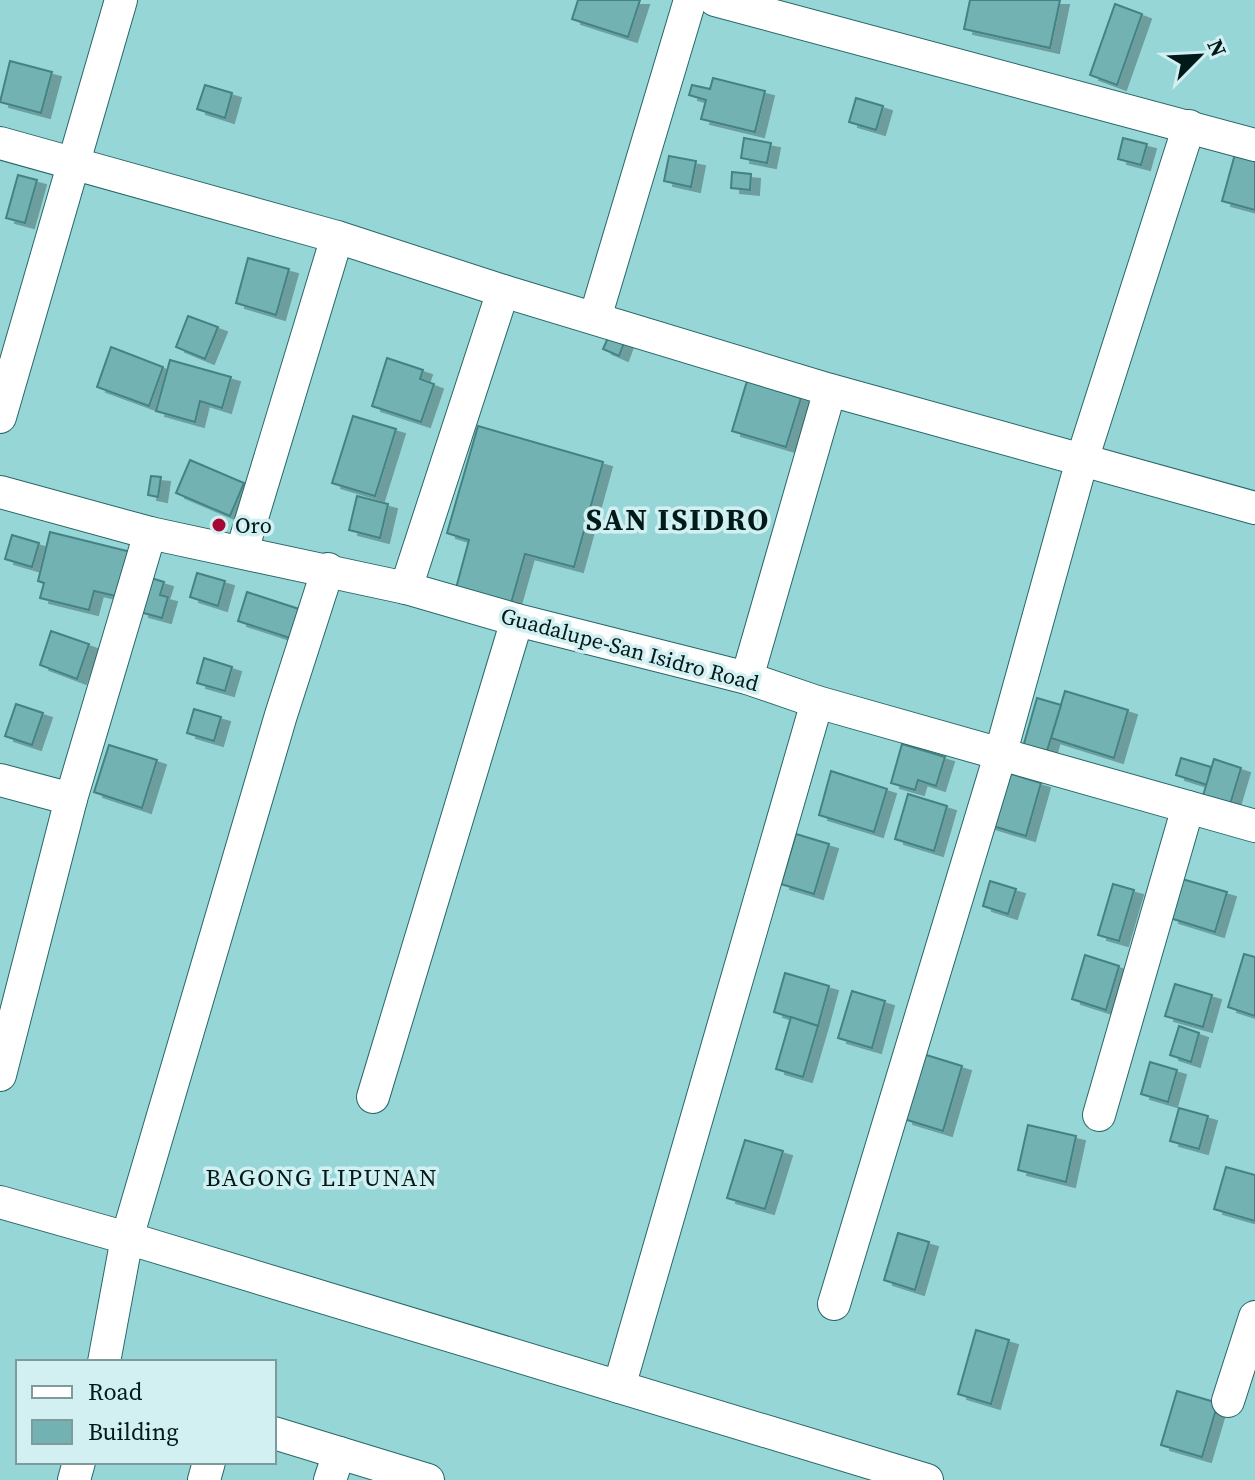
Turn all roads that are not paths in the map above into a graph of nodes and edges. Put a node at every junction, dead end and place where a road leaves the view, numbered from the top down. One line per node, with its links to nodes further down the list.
1 (121, 0): 7 (street)
2 (690, 0): 10 (street)
3 (715, 0): 4 (street)
4 (1189, 126): 6 (street); 13 (street)
5 (0, 143): 7 (street)
6 (1255, 145)
7 (72, 162): 8 (street); 12 (street)
8 (337, 237): 9 (street); 17 (street)
9 (503, 291): 10 (street); 19 (street)
10 (595, 318): 11 (street)
11 (830, 390): 13 (street); 21 (street)
12 (0, 417)
13 (1082, 460): 15 (street); 23 (street)
14 (0, 492): 16 (street, Guadalupe-San Isidro Road)
15 (1255, 508)
16 (150, 533): 17 (street, Guadalupe-San Isidro Road); 25 (street)
17 (242, 551): 18 (street, Guadalupe-San Isidro Road)
18 (328, 569): 19 (street, Guadalupe-San Isidro Road); 32 (street)
19 (406, 588): 20 (street, Guadalupe-San Isidro Road)
20 (517, 620): 21 (street, Guadalupe-San Isidro Road); 29 (street)
21 (747, 678): 22 (street, Guadalupe-San Isidro Road)
22 (817, 702): 23 (street, Guadalupe-San Isidro Road); 36 (street)
23 (1001, 752): 26 (street, Guadalupe-San Isidro Road); 33 (street)
24 (0, 780): 25 (street)
25 (71, 799): 28 (street)
26 (1188, 807): 27 (street, Guadalupe-San Isidro Road); 30 (street)
27 (1253, 816)
28 (0, 1075)
29 (373, 1097)
30 (1099, 1115)
31 (0, 1202): 32 (street)
32 (127, 1238): 35 (street); 36 (street)
33 (834, 1304)
34 (1255, 1317): 37 (street)
35 (104, 1360)
36 (619, 1387): 41 (street)
37 (1228, 1401)
38 (276, 1434): 39 (street)
39 (335, 1466): 40 (street)
40 (428, 1480)
41 (927, 1480)

